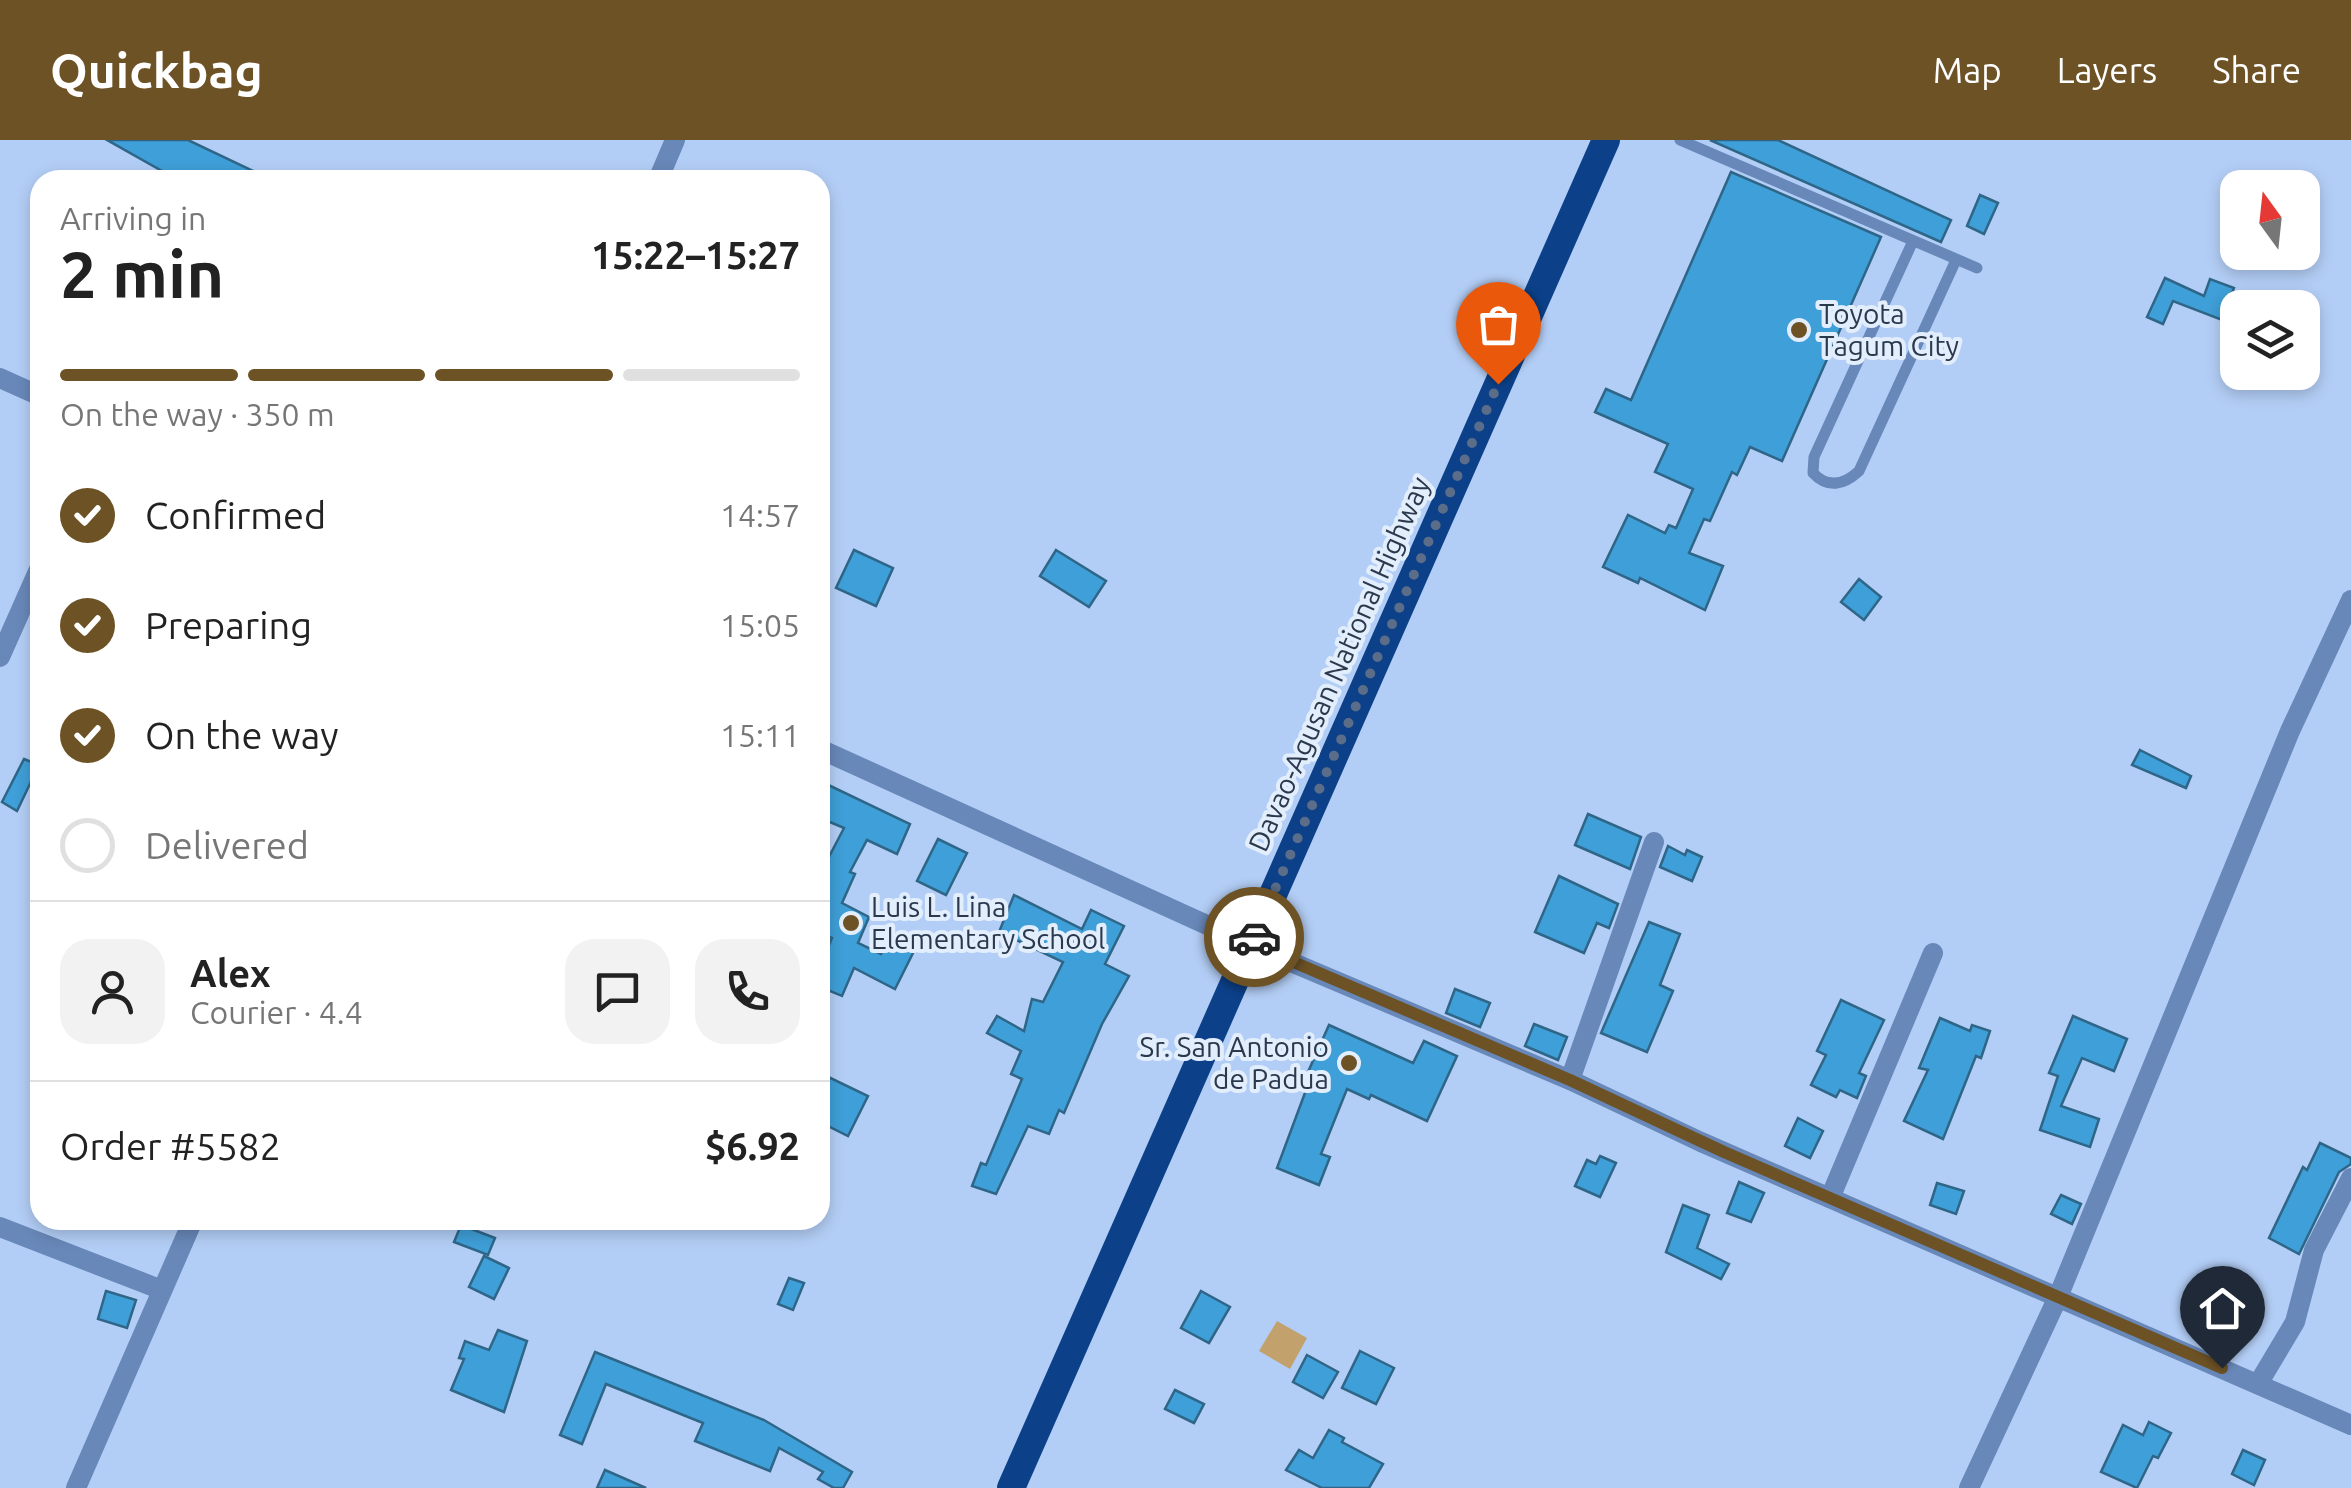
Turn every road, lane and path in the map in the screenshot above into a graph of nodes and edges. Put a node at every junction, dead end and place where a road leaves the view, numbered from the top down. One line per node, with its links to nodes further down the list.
1 (676, 140): 4 (street)
2 (1606, 140): 15 (highway, Davao-Agusan National Highway)
3 (1680, 140): 5 (lane)
4 (662, 170)
5 (1914, 241): 6 (lane); 6 (lane)
6 (1956, 260): 7 (lane)
7 (1976, 268)
8 (0, 378): 9 (street)
9 (30, 392)
10 (30, 590): 12 (street)
11 (2351, 600): 23 (street)
12 (0, 657)
13 (830, 754): 15 (street)
14 (1654, 842): 17 (street)
15 (1251, 944): 17 (street); 27 (highway, Davao-Agusan National Highway)
16 (1933, 953): 19 (street)
17 (1570, 1080): 19 (street)
18 (2351, 1178): 24 (street)
19 (1830, 1198): 23 (street)
20 (0, 1226): 22 (street)
21 (189, 1230): 22 (street)
22 (162, 1290): 26 (street)
23 (2058, 1297): 24 (street); 28 (street)
24 (2258, 1384): 25 (street)
25 (2351, 1424)
26 (76, 1488)
27 (1011, 1488)
28 (1969, 1488)

